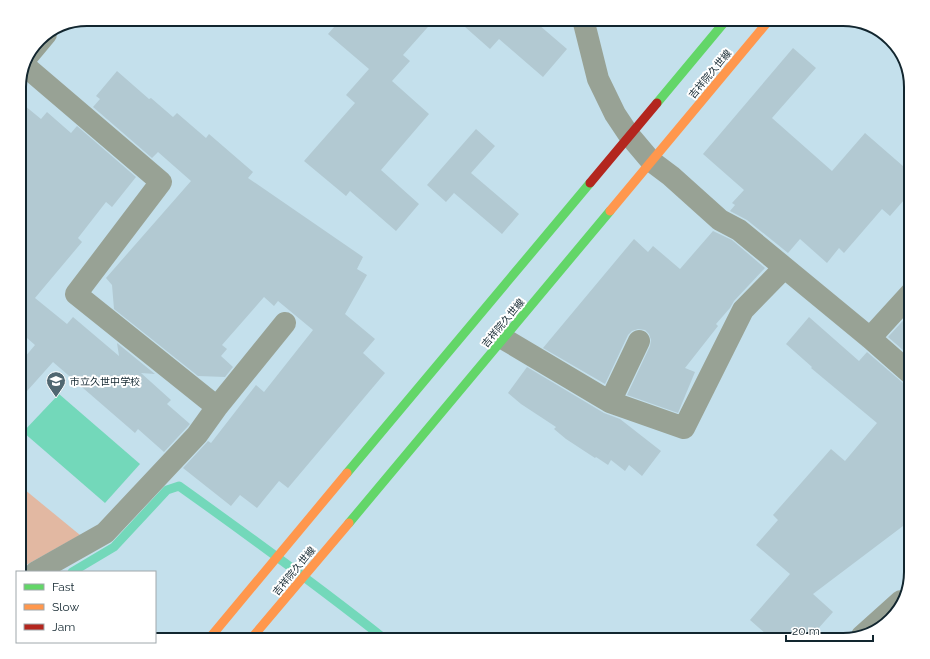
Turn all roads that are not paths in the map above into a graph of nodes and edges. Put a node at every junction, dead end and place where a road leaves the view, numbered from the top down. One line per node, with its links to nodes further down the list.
1 (585, 26): 5 (street)
2 (721, 26): 5 (street)
3 (764, 26): 6 (street, 吉祥院久世線)
4 (29, 69): 15 (street)
5 (629, 135): 6 (street); 17 (street)
6 (651, 161): 7 (street); 11 (street, 吉祥院久世線)
7 (784, 268): 10 (street); 14 (street)
8 (904, 301): 10 (street)
9 (284, 323): 15 (street)
10 (870, 338): 13 (street)
11 (504, 339): 14 (street); 18 (street, 吉祥院久世線)
12 (639, 341): 14 (street)
13 (904, 368)
14 (610, 402)
15 (217, 407): 16 (street)
16 (38, 571)
17 (214, 633)
18 (256, 633)

